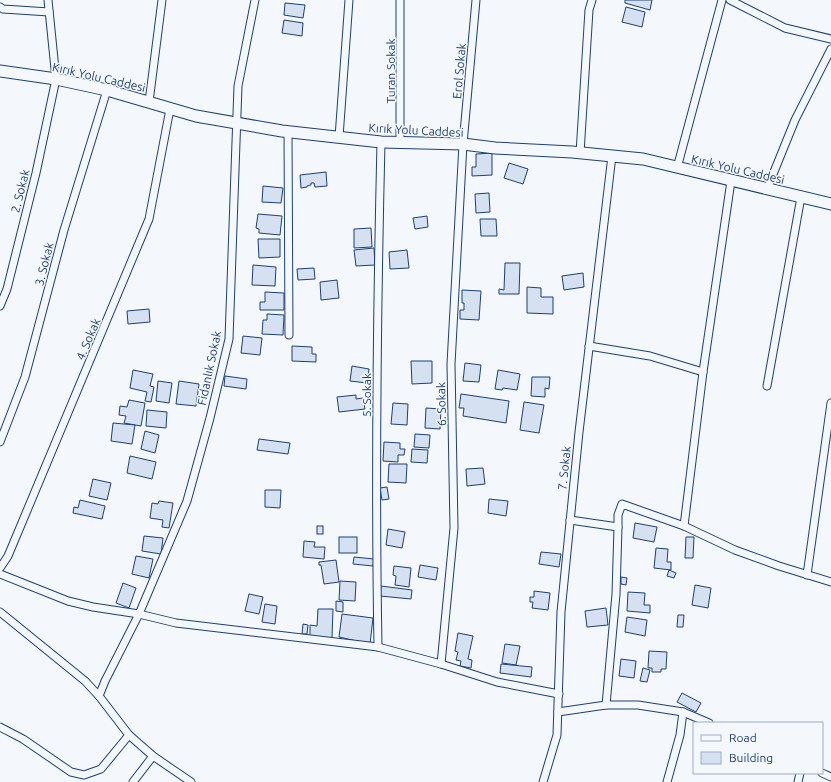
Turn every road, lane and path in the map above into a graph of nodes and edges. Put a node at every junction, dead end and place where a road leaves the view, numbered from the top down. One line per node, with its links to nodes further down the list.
1 (48, 0): 11 (street, 2. Sokak)
2 (162, 0): 17 (street)
3 (255, 0): 19 (street, Fidanlık Sokak)
4 (349, 0): 21 (street)
5 (400, 0): 23 (street, Turan Sokak)
6 (476, 0): 24 (street, Erol Sokak)
7 (592, 0): 25 (street)
8 (722, 0): 27 (street)
9 (730, 0): 12 (street)
10 (0, 8): 11 (street)
11 (49, 12): 15 (street, 2. Sokak)
12 (831, 39)
13 (831, 49): 29 (street)
14 (0, 71): 15 (street, Kırık Yolu Caddesi)
15 (56, 79): 16 (street, Kırık Yolu Caddesi); 32 (street, 2. Sokak)
16 (107, 90): 17 (street, Kırık Yolu Caddesi); 38 (street, 3. Sokak)
17 (149, 102): 18 (street, Kırık Yolu Caddesi)
18 (170, 109): 19 (street, Kırık Yolu Caddesi); 42 (street, 4. Sokak)
19 (237, 124): 20 (street, Kırık Yolu Caddesi); 47 (street, Fidanlık Sokak)
20 (288, 131): 21 (street, Kırık Yolu Caddesi); 33 (street)
21 (340, 137): 22 (street, Kırık Yolu Caddesi)
22 (381, 142): 23 (street, Kırık Yolu Caddesi); 48 (street, 5. Sokak)
23 (400, 142): 24 (street, Kırık Yolu Caddesi)
24 (463, 144): 25 (street, Kırık Yolu Caddesi); 49 (street, 6. Sokak)
25 (580, 153): 26 (street, Kırık Yolu Caddesi)
26 (612, 156): 27 (street, Kırık Yolu Caddesi); 34 (street, 7. Sokak)
27 (677, 168): 28 (street, Kırık Yolu Caddesi)
28 (731, 181): 29 (street, Kırık Yolu Caddesi); 35 (street)
29 (768, 189): 30 (street, Kırık Yolu Caddesi)
30 (801, 197): 31 (street, Kırık Yolu Caddesi); 36 (street)
31 (831, 204)
32 (0, 306)
33 (289, 335)
34 (589, 346): 35 (street); 39 (street, 7. Sokak)
35 (703, 372): 40 (street)
36 (766, 386)
37 (831, 403): 44 (street)
38 (0, 442)
39 (570, 520): 41 (street); 50 (street, 7. Sokak)
40 (684, 526): 41 (street); 44 (street)
41 (618, 527): 52 (street)
42 (0, 568)
43 (0, 574): 47 (street)
44 (807, 575): 45 (street)
45 (831, 582)
46 (0, 612): 51 (street)
47 (139, 614): 48 (street); 51 (street, Fidanlık Sokak)
48 (378, 648): 49 (street)
49 (441, 664): 50 (street)
50 (559, 694): 53 (street, 7. Sokak)
51 (99, 696): 57 (street)
52 (606, 705): 53 (street); 54 (street)
53 (558, 712): 61 (street, 7. Sokak)
54 (683, 712): 55 (street); 62 (street)
55 (707, 722)
56 (0, 727): 57 (street)
57 (129, 735): 58 (street)
58 (153, 756): 59 (street); 60 (street)
59 (133, 782)
60 (191, 782)
61 (543, 782)
62 (667, 782)

